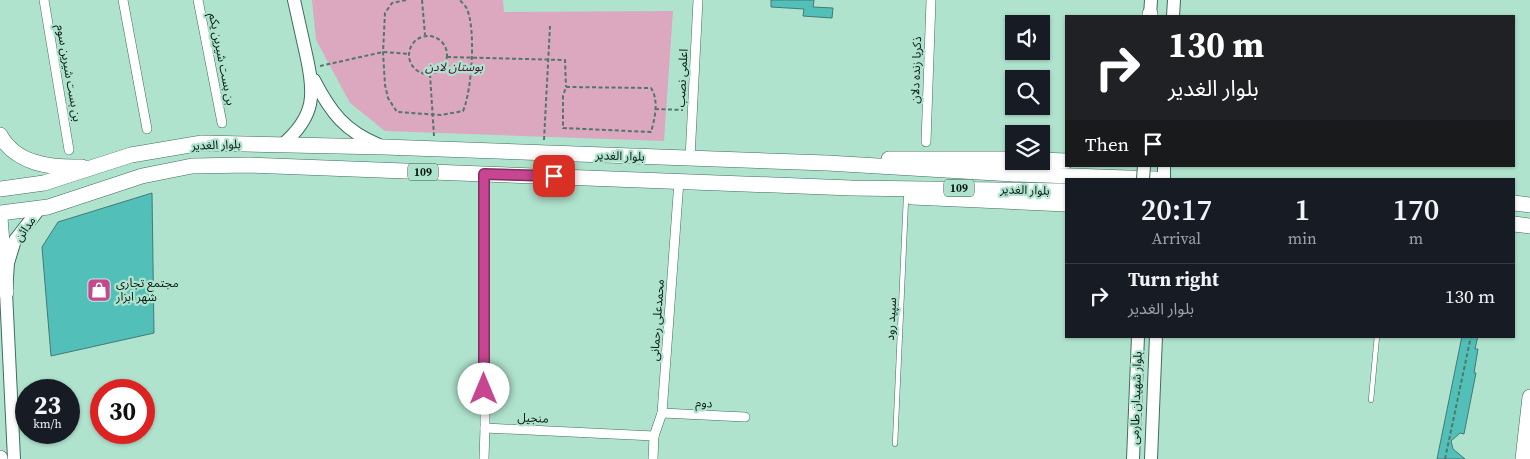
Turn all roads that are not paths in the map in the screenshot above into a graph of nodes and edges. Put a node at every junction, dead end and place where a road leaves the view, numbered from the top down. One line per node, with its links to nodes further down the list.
1 (44, 0): 16 (street, بن بست شیرین سوم)
2 (122, 0): 11 (street)
3 (198, 0): 10 (street, بن بست شیرین یکم)
4 (294, 0): 9 (main road)
5 (698, 0): 17 (street, اعلمی نصب)
6 (931, 0): 13 (street, ذکریا زنده دلان)
7 (1174, 0): 8 (main road)
8 (1173, 15)
9 (309, 69): 14 (main road); 15 (main road)
10 (222, 124)
11 (147, 129)
12 (0, 135): 22 (main road)
13 (926, 142)
14 (282, 145): 15 (main road, بلوار الغدیر / 109); 22 (main road, بلوار الغدیر / 109)
15 (384, 147): 17 (main road, بلوار الغدیر / 109)
16 (69, 150)
17 (690, 158): 21 (main road, بلوار الغدیر / 109)
18 (1005, 159): 21 (main road)
19 (1050, 160): 20 (main road)
20 (1065, 161)
21 (827, 163): 24 (main road, بلوار الغدیر / 109)
22 (98, 166): 27 (main road, بلوار الغدیر / 109)
23 (484, 174): 25 (main road, بلوار الغدیر / 109); 33 (main road, بلوار الغدیر / 109); 48 (street)
24 (1127, 178)
25 (679, 181): 26 (main road, بلوار الغدیر / 109); 46 (street, محمدعلی رحمانی)
26 (851, 188): 28 (main road, بلوار الغدیر / 109); 29 (main road)
27 (0, 189)
28 (1065, 191)
29 (907, 196): 30 (main road); 50 (lane, سپید رود)
30 (1065, 204)
31 (1515, 204): 32 (main road)
32 (1530, 205)
33 (40, 208): 34 (main road, بلوار الغدیر / 109); 40 (main road, مدائن)
34 (0, 213)
35 (1515, 217): 37 (main road)
36 (0, 218): 40 (main road)
37 (1530, 219)
38 (1515, 224): 39 (main road)
39 (1530, 226)
40 (3, 286): 51 (main road, مدائن)
41 (1138, 338): 54 (main road, بلوار شهیدان طارمی)
42 (1156, 338): 55 (main road, بلوار شهیدان طارمی)
43 (1376, 338): 45 (lane)
44 (1530, 397): 56 (main road)
45 (1371, 400)
46 (662, 413): 47 (street, دوم); 49 (street, محمدعلی رحمانی)
47 (744, 417)
48 (485, 428): 49 (street, منجیل); 52 (street)
49 (654, 436): 53 (street, محمدعلی رحمانی)
50 (895, 444)
51 (14, 459)
52 (484, 459)
53 (653, 459)
54 (1133, 459)
55 (1151, 459)
56 (1523, 459)

